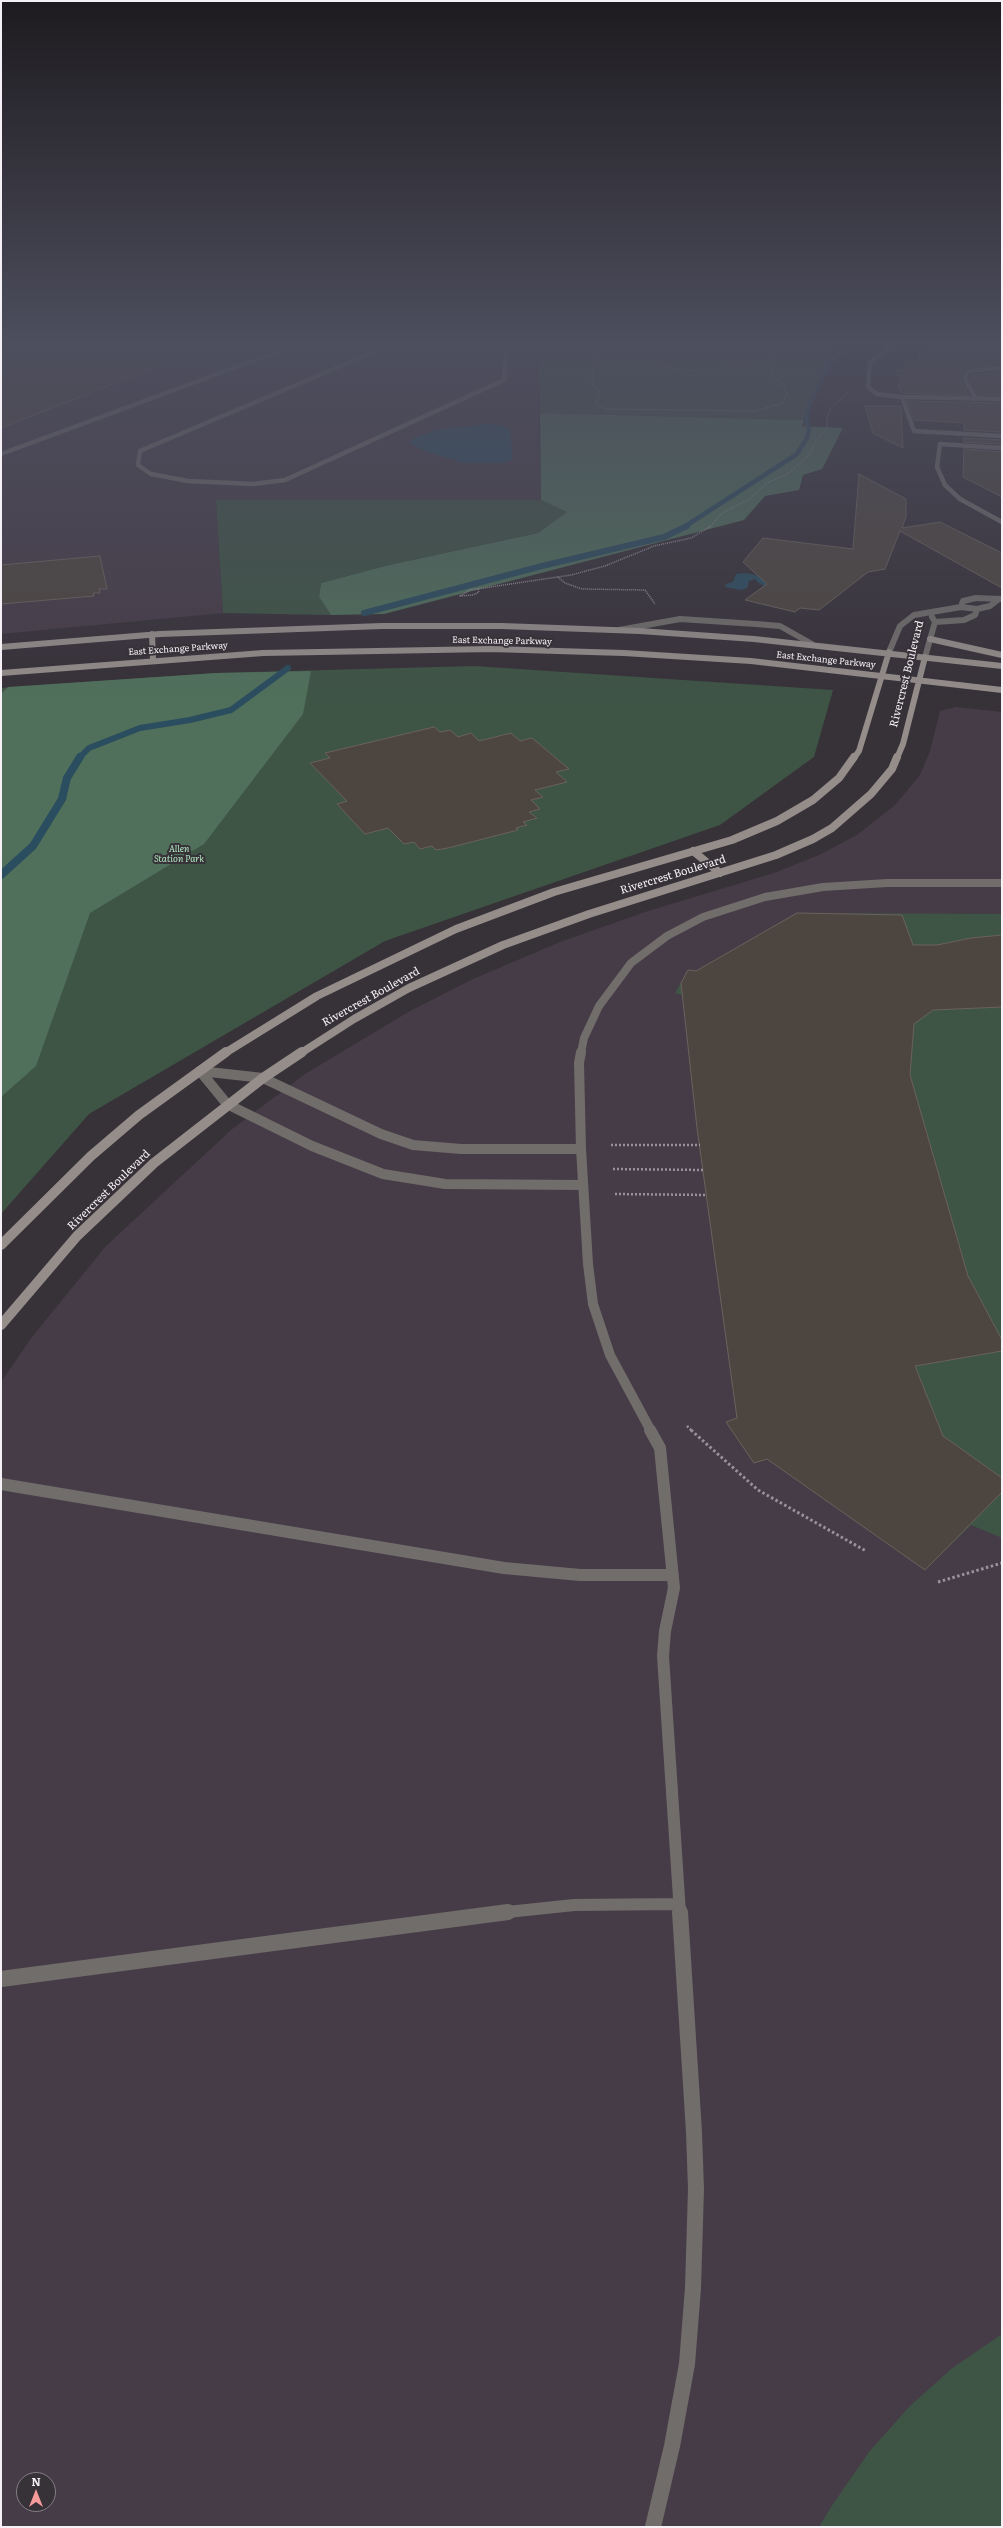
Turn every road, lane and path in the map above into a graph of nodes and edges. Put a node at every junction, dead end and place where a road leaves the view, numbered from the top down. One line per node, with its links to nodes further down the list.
1 (138, 464): 2 (street)
2 (319, 464)
3 (799, 464): 6 (path)
4 (937, 464): 5 (street)
5 (1002, 522)
6 (478, 589): 6 (path)
7 (1001, 600): 8 (street); 9 (street)
8 (962, 606): 9 (street); 10 (street)
9 (977, 609): 11 (street)
10 (930, 614): 11 (street, Rivercrest Boulevard); 17 (street, Rivercrest Boulevard)
11 (935, 622): 14 (street, Rivercrest Boulevard)
12 (619, 630): 13 (street, East Exchange Parkway); 15 (street, East Exchange Parkway); 15 (street)
13 (152, 634): 16 (street, East Exchange Parkway); 20 (street)
14 (930, 639): 18 (street); 19 (street, Rivercrest Boulevard)
15 (812, 644): 17 (street, East Exchange Parkway)
16 (1, 647)
17 (889, 652): 19 (street, East Exchange Parkway); 23 (street, Rivercrest Boulevard)
18 (1002, 654)
19 (924, 657): 21 (street, East Exchange Parkway); 24 (street, Rivercrest Boulevard)
20 (153, 660): 22 (street, East Exchange Parkway); 23 (street, East Exchange Parkway)
21 (1002, 666)
22 (1, 673)
23 (882, 674): 24 (street, East Exchange Parkway); 26 (street, Rivercrest Boulevard)
24 (919, 679): 25 (street, East Exchange Parkway); 27 (street, Rivercrest Boulevard)
25 (1002, 690)
26 (693, 851): 27 (street); 29 (street, Rivercrest Boulevard)
27 (720, 873): 30 (street, Rivercrest Boulevard)
28 (1002, 883): 34 (street)
29 (200, 1071): 30 (street); 31 (street); 40 (street, Rivercrest Boulevard)
30 (263, 1078): 31 (street, Rivercrest Boulevard); 34 (street)
31 (227, 1104): 37 (street); 41 (street, Rivercrest Boulevard)
32 (611, 1144): 33 (path)
33 (700, 1145)
34 (581, 1149): 37 (street)
35 (613, 1169): 36 (path)
36 (703, 1170)
37 (583, 1185): 46 (street)
38 (615, 1194): 39 (path)
39 (706, 1195)
40 (1, 1245)
41 (1, 1325)
42 (687, 1426): 44 (path)
43 (1, 1484): 46 (street)
44 (866, 1551)
45 (1002, 1563): 47 (path)
46 (673, 1575): 48 (street)
47 (938, 1582)
48 (678, 1904): 49 (street); 50 (street)
49 (1, 1979)
50 (653, 2527)

